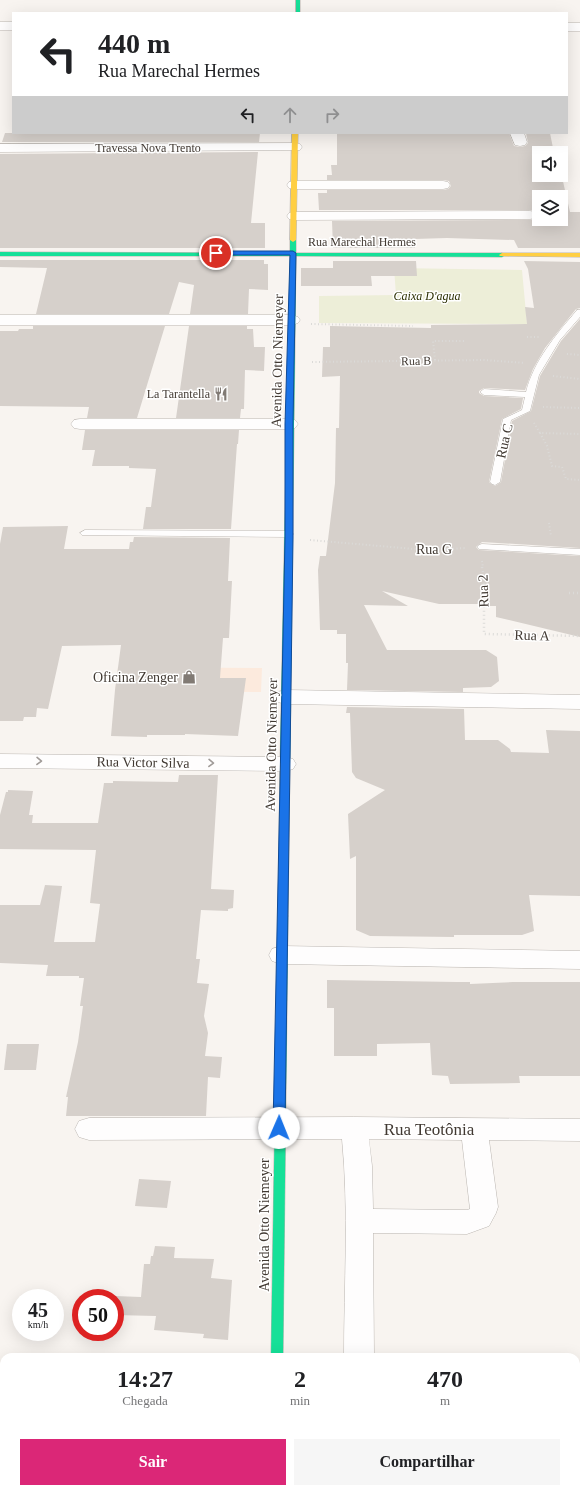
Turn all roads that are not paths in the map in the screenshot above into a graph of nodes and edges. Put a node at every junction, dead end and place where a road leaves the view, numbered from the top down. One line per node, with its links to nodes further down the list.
1 (298, 0): 2 (main road)
2 (298, 12)
3 (0, 26): 4 (street)
4 (12, 26)
5 (568, 27): 6 (street)
6 (580, 27)
7 (295, 134): 8 (main road, Avenida Otto Niemeyer)
8 (295, 147): 9 (street, Travessa Nova Trento); 10 (main road, Avenida Otto Niemeyer)
9 (0, 148)
10 (294, 185): 11 (street); 13 (main road, Avenida Otto Niemeyer)
11 (443, 185)
12 (530, 215): 13 (street)
13 (294, 216): 14 (main road, Avenida Otto Niemeyer)
14 (293, 253): 15 (main road, Rua Marechal Hermes); 16 (main road, Rua Marechal Hermes); 19 (main road, Avenida Otto Niemeyer)
15 (0, 254)
16 (580, 255)
17 (580, 312): 21 (lane)
18 (0, 320): 19 (street)
19 (292, 320): 23 (main road, Avenida Otto Niemeyer)
20 (484, 392): 21 (lane)
21 (530, 395): 24 (lane, Rua C)
22 (80, 424): 23 (street)
23 (289, 424): 26 (main road, Avenida Otto Niemeyer)
24 (495, 482)
25 (85, 533): 26 (lane)
26 (289, 536): 29 (main road, Avenida Otto Niemeyer)
27 (482, 548): 28 (lane)
28 (580, 552)
29 (286, 697): 30 (street); 32 (main road, Avenida Otto Niemeyer)
30 (580, 702)
31 (0, 761): 32 (street, Rua Victor Silva, one-way to 32)
32 (285, 764): 33 (main road, Avenida Otto Niemeyer)
33 (281, 955): 34 (street); 35 (main road, Avenida Otto Niemeyer)
34 (580, 960)
35 (279, 1128): 36 (street, Rua Teotônia); 37 (street, Rua Teotônia); 41 (main road, Avenida Otto Niemeyer)
36 (354, 1128): 38 (street, Rua Teotônia); 40 (street)
37 (89, 1129)
38 (474, 1129): 39 (street, Rua Teotônia); 40 (street)
39 (580, 1130)
40 (359, 1221): 42 (street)
41 (278, 1353)
42 (359, 1353)

